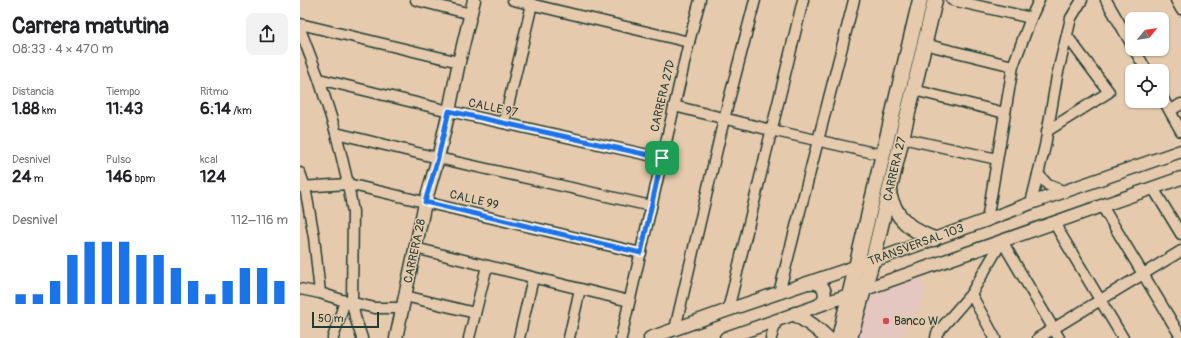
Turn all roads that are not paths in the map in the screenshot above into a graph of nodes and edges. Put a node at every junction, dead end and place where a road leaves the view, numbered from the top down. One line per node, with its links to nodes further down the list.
1 (416, 0): 17 (street)
2 (474, 0): 17 (street, CARRERA 28)
3 (513, 0): 15 (street)
4 (700, 0): 23 (street, CARRERA 27D)
5 (755, 0): 35 (street)
6 (803, 0): 37 (street)
7 (854, 0): 42 (street)
8 (920, 0): 44 (main road, CARRERA 27)
9 (935, 0): 24 (main road, CARRERA 27)
10 (952, 0): 18 (street)
11 (1040, 0): 18 (street)
12 (1082, 0): 22 (street)
13 (1176, 0): 16 (street)
14 (1110, 1): 21 (street)
15 (532, 4): 23 (street); 36 (street)
16 (1181, 9)
17 (470, 14): 25 (street, CARRERA 28)
18 (1031, 18): 26 (street)
19 (300, 24): 25 (street)
20 (300, 29): 27 (street)
21 (1125, 31)
22 (1067, 36): 38 (street); 38 (street)
23 (689, 42): 30 (street, CARRERA 27D)
24 (924, 44): 26 (street); 28 (main road, CARRERA 27)
25 (459, 62): 32 (street, CARRERA 28)
26 (1013, 66): 34 (street)
27 (319, 79): 32 (street, CALLE 97); 40 (street)
28 (914, 90): 34 (street); 41 (main road, CARRERA 27)
29 (1181, 104): 33 (street)
30 (674, 106): 35 (street); 46 (street, CARRERA 27D)
31 (1168, 108): 33 (street)
32 (449, 111): 36 (street, CALLE 97); 45 (street, CARRERA 28)
33 (1170, 111): 39 (street)
34 (1005, 113): 47 (street)
35 (724, 119): 37 (street); 91 (street)
36 (504, 123): 46 (street, CALLE 97)
37 (771, 130): 42 (street); 87 (street)
38 (1047, 131): 49 (street)
39 (1181, 131)
40 (336, 133): 45 (street); 51 (street)
41 (902, 138): 47 (street); 55 (main road, CARRERA 27)
42 (818, 140): 44 (street); 78 (street)
43 (1181, 151): 54 (street, TRANSVERSAL 103)
44 (883, 156): 70 (main road, CARRERA 27)
45 (438, 158): 56 (street, CARRERA 28); 58 (street)
46 (662, 158): 58 (street, CARRERA 27D)
47 (997, 159): 60 (street)
48 (300, 173): 52 (street)
49 (1038, 174): 54 (street); 57 (street)
50 (1181, 178): 53 (street, TRANSVERSAL 103)
51 (348, 184): 52 (street, CALLE 99); 56 (street, CALLE 99); 83 (street)
52 (303, 187): 77 (street)
53 (1153, 188): 59 (street, TRANSVERSAL 103); 62 (street)
54 (1063, 191): 57 (street, TRANSVERSAL 103)
55 (889, 194): 63 (main road); 68 (main road, CARRERA 27)
56 (425, 202): 65 (street, CARRERA 28); 67 (street, CALLE 99)
57 (1031, 203): 60 (street, TRANSVERSAL 103)
58 (651, 206): 67 (street, CARRERA 27D)
59 (1102, 206): 61 (street, TRANSVERSAL 103); 71 (street)
60 (987, 220): 63 (street, TRANSVERSAL 103)
61 (1054, 223): 64 (street, TRANSVERSAL 103); 82 (street)
62 (1181, 234)
63 (934, 239): 68 (street, TRANSVERSAL 103)
64 (1002, 241): 76 (street, TRANSVERSAL 103); 79 (street); 92 (street)
65 (415, 248): 69 (street); 81 (street, CARRERA 28)
66 (1181, 251): 71 (street)
67 (641, 253): 84 (street, CARRERA 27D)
68 (873, 261): 70 (street, TRANSVERSAL 103); 76 (main road, CARRERA 27)
69 (487, 266): 72 (street); 88 (street)
70 (857, 266): 73 (street, TRANSVERSAL 103); 80 (main road, CARRERA 27)
71 (1143, 274): 82 (street); 93 (street)
72 (533, 278): 75 (street); 98 (street)
73 (810, 283): 78 (street, TRANSVERSAL 103); 85 (street)
74 (300, 289): 77 (street)
75 (580, 289): 84 (street); 99 (street)
76 (864, 290): 80 (street, TRANSVERSAL 103); 106 (main road, CARRERA 27)
77 (320, 293): 83 (street)
78 (780, 293): 87 (street, TRANSVERSAL 103)
79 (971, 294): 107 (street); 108 (street)
80 (850, 295): 85 (street, TRANSVERSAL 103); 105 (main road, CARRERA 27)
81 (405, 296): 86 (street, CARRERA 28); 88 (street)
82 (1100, 300): 92 (street); 110 (street)
83 (348, 301): 86 (street); 94 (street); 95 (street)
84 (629, 301): 100 (street, CARRERA 27D)
85 (819, 305): 89 (street, TRANSVERSAL 103)
86 (402, 308): 96 (street, CARRERA 28)
87 (728, 310): 91 (street, TRANSVERSAL 103)
88 (475, 313): 97 (street)
89 (795, 314): 90 (street, TRANSVERSAL 103); 104 (main road)
90 (776, 321): 102 (street, TRANSVERSAL 103); 103 (street)
91 (675, 329): 101 (street, TRANSVERSAL 103)
92 (1056, 334): 109 (street)
93 (1181, 337)
94 (333, 338)
95 (362, 338)
96 (396, 338)
97 (469, 338)
98 (519, 338)
99 (569, 338)
100 (621, 338)
101 (650, 338)
102 (726, 338)
103 (771, 338)
104 (827, 338)
105 (839, 338)
106 (850, 338)
107 (936, 338)
108 (995, 338)
109 (1038, 338)
110 (1123, 338)

